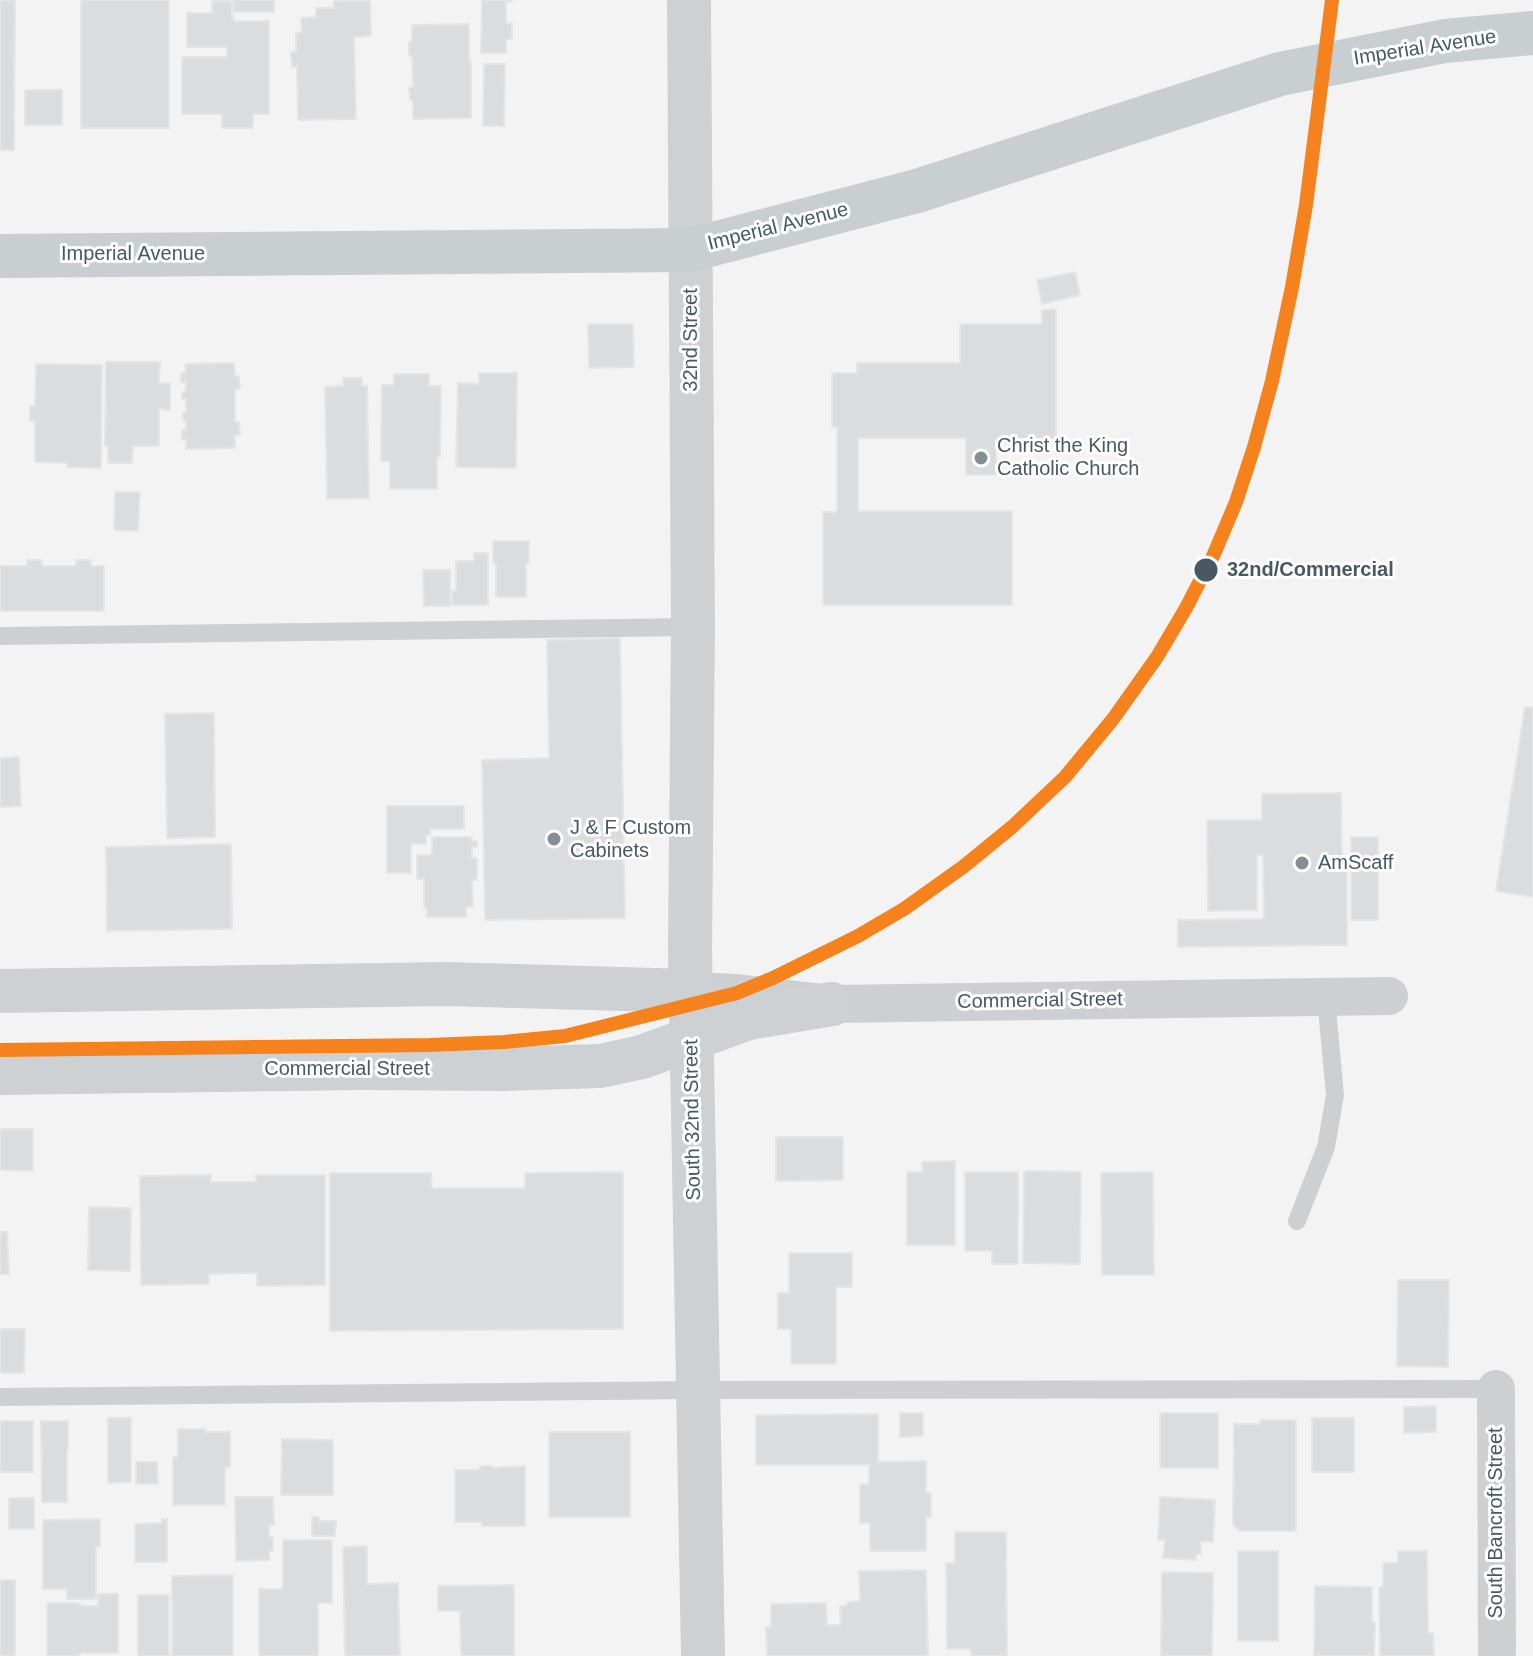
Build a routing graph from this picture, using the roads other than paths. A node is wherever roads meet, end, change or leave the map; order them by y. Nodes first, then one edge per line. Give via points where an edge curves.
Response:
1 (689, 0) edge
2 (1533, 33) edge
3 (690, 250) junction
4 (0, 256) edge
5 (693, 536) joint
6 (693, 627) junction
7 (0, 636) edge
8 (0, 991) edge
9 (690, 991) junction
10 (1389, 996) dead end
11 (1326, 998) junction
12 (832, 1004) junction
13 (691, 1039) junction
14 (0, 1073) edge
15 (1297, 1221) dead end
16 (1496, 1389) joint
17 (700, 1390) junction
18 (0, 1397) edge
19 (703, 1656) edge
20 (1497, 1656) edge

1 - 3 main road, 32nd Street
2 - 3 main road, Imperial Avenue via 1445,41 1280,74 917,191
3 - 4 main road, Imperial Avenue
3 - 5 main road, 32nd Street
5 - 6 main road, South 32nd Street
6 - 7 lane
6 - 9 main road, South 32nd Street
8 - 9 main road via 446,984
9 - 12 street, Commercial Street
9 - 13 main road, South 32nd Street
10 - 11 street, Commercial Street
11 - 12 street, Commercial Street
11 - 15 lane via 1335,1095 1326,1147
12 - 13 main road, Commercial Street via 748,1018
13 - 14 main road, Commercial Street via 600,1066
13 - 17 main road, South 32nd Street
16 - 17 lane
16 - 20 street, South Bancroft Street
17 - 18 lane
17 - 19 main road, South 32nd Street

